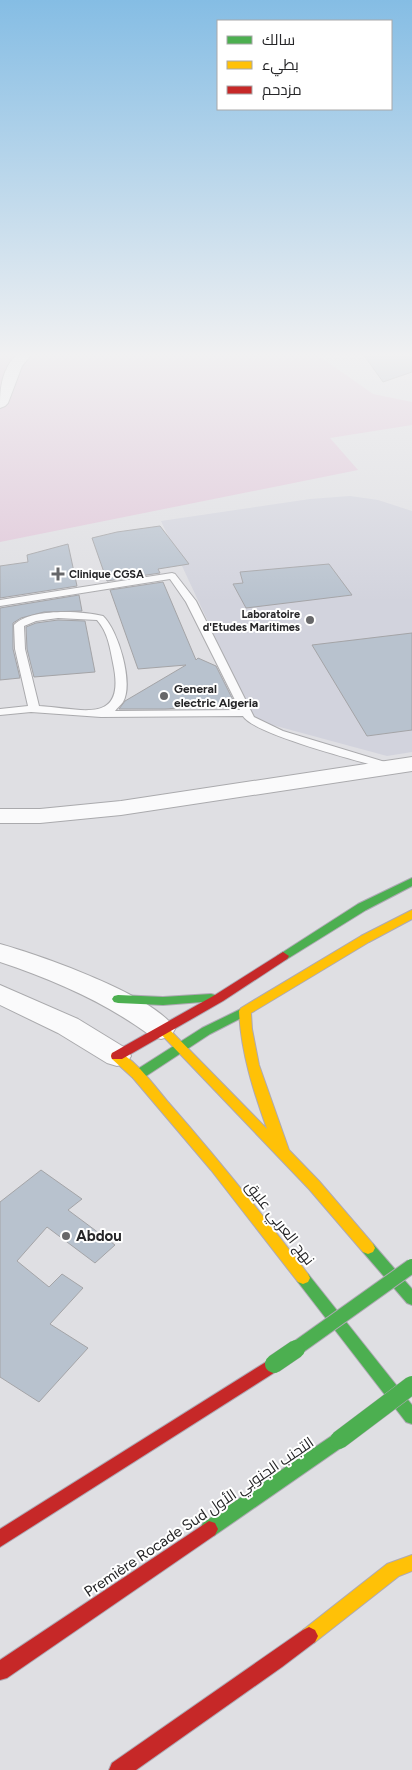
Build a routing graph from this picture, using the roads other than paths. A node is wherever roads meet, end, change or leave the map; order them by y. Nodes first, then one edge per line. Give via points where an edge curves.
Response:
1 (0, 603) edge
2 (34, 708) junction
3 (0, 712) edge
4 (246, 713) junction
5 (92, 714) junction
6 (401, 766) edge
7 (0, 816) edge
8 (412, 881) edge
9 (412, 914) edge
10 (0, 953) edge
11 (0, 994) edge
12 (220, 997) junction
13 (118, 999) junction
14 (245, 1011) junction
15 (162, 1029) junction
16 (181, 1047) junction
17 (117, 1056) junction
18 (138, 1075) junction
19 (282, 1151) junction
20 (412, 1266) edge
21 (412, 1299) edge
22 (412, 1385) edge
23 (412, 1417) edge
24 (0, 1539) edge
25 (412, 1556) edge
26 (412, 1563) edge
27 (394, 1570) junction
28 (0, 1671) edge
29 (119, 1770) edge

1 - 4 lane via 172,576 191,601
2 - 3 lane
2 - 5 lane
2 - 5 lane via 20,649 19,624 30,619 92,616 100,618 109,629 123,683 122,698 118,704
4 - 5 lane
4 - 6 lane via 257,724 279,733
6 - 7 street via 76,813
8 - 12 main road via 376,898
9 - 14 main road
10 - 13 street via 77,979
11 - 17 street via 68,1026
12 - 13 main road via 177,1001
12 - 15 main road
13 - 15 street
14 - 16 main road via 206,1030
14 - 19 main road via 244,1027 251,1064
15 - 16 main road
15 - 17 main road
16 - 18 main road
16 - 19 main road
17 - 18 main road, نهج العربي عليق
18 - 23 main road, نهج العربي عليق via 216,1166
19 - 21 main road
20 - 24 main road, bridge via 274,1364
22 - 28 main road, Première Rocade Sud التجنب الجنوبي الأول, bridge via 339,1440
25 - 27 main road
26 - 27 main road
27 - 29 main road via 276,1661

